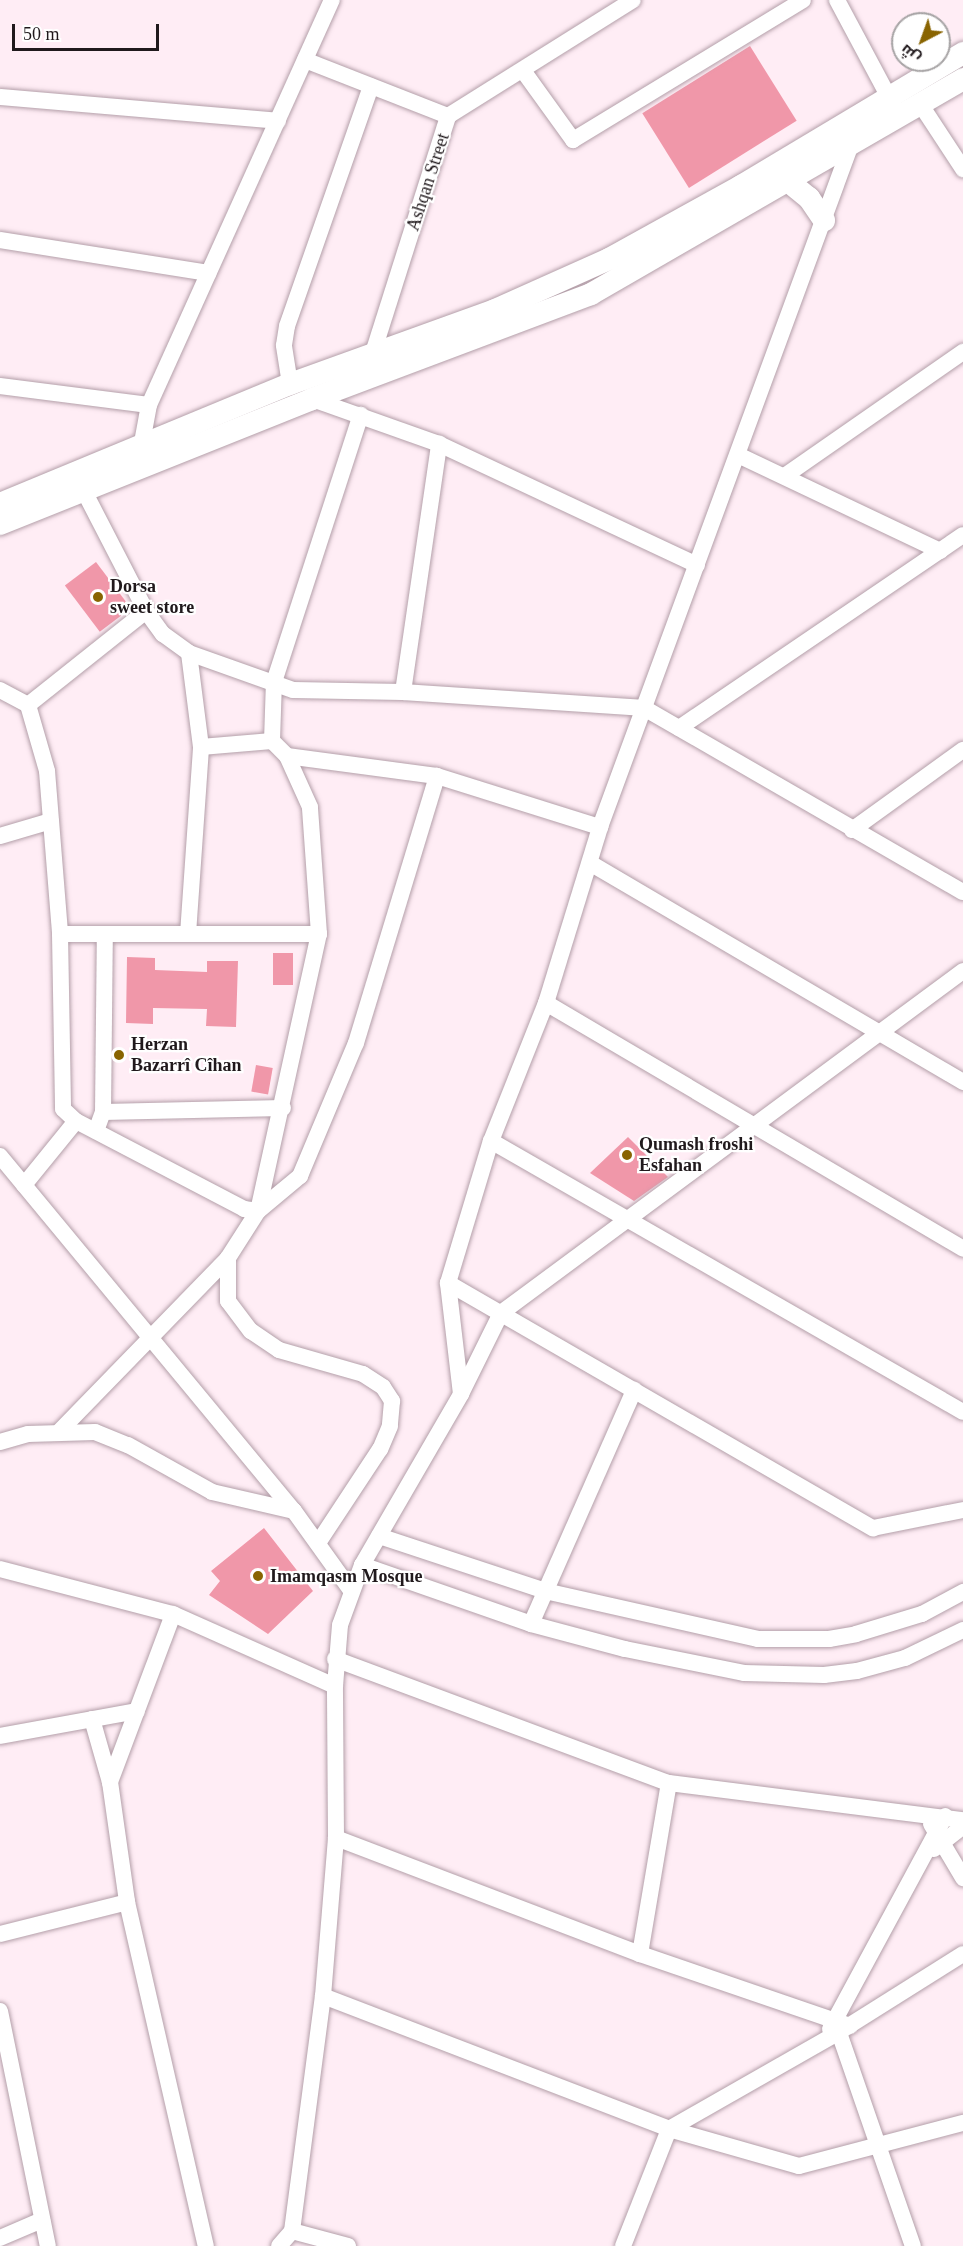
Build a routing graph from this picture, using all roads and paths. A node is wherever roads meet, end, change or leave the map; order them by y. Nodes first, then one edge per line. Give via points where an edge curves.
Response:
1 (332, 0) edge
2 (633, 0) edge
3 (803, 0) edge
4 (837, 0) edge
5 (963, 53) edge
6 (305, 60) junction
7 (524, 72) junction
8 (963, 79) edge
9 (370, 86) junction
10 (889, 97) junction
11 (0, 98) edge
12 (921, 105) junction
13 (862, 115) junction
14 (448, 116) junction
15 (899, 118) junction
16 (278, 121) junction
17 (851, 146) junction
18 (963, 169) edge
19 (789, 182) junction
20 (824, 220) junction
21 (0, 240) edge
22 (208, 273) junction
23 (963, 352) edge
24 (373, 353) junction
25 (290, 384) junction
26 (0, 386) edge
27 (312, 399) junction
28 (149, 405) junction
29 (361, 415) junction
30 (439, 444) junction
31 (738, 455) junction
32 (145, 456) junction
33 (786, 475) junction
34 (84, 491) junction
35 (0, 504) edge
36 (0, 524) edge
37 (963, 535) edge
38 (940, 552) junction
39 (697, 565) junction
40 (146, 611) junction
41 (189, 653) junction
42 (274, 682) junction
43 (0, 690) edge
44 (403, 692) junction
45 (28, 705) junction
46 (644, 708) junction
47 (679, 728) junction
48 (272, 741) junction
49 (201, 747) junction
50 (963, 750) edge
51 (286, 756) junction
52 (437, 776) junction
53 (51, 821) junction
54 (600, 827) junction
55 (852, 830) junction
56 (0, 836) edge
57 (590, 863) junction
58 (963, 892) edge
59 (60, 934) junction
60 (105, 934) junction
61 (188, 934) junction
62 (319, 934) junction
63 (963, 971) edge
64 (546, 1003) junction
65 (879, 1036) junction
66 (963, 1082) edge
67 (283, 1108) junction
68 (103, 1112) junction
69 (76, 1121) junction
70 (753, 1128) junction
71 (96, 1131) junction
72 (491, 1141) junction
73 (0, 1155) edge
74 (24, 1185) junction
75 (258, 1211) junction
76 (629, 1219) junction
77 (963, 1249) edge
78 (228, 1258) junction
79 (448, 1283) junction
80 (501, 1313) junction
81 (151, 1340) junction
82 (634, 1390) junction
83 (461, 1394) junction
84 (963, 1412) edge
85 (60, 1431) junction
86 (0, 1442) edge
87 (963, 1510) edge
88 (294, 1511) junction
89 (379, 1536) junction
90 (318, 1543) junction
91 (362, 1565) junction
92 (0, 1569) edge
93 (350, 1589) junction
94 (545, 1591) junction
95 (963, 1592) edge
96 (173, 1614) junction
97 (531, 1624) junction
98 (963, 1630) edge
99 (335, 1659) junction
100 (334, 1686) junction
101 (137, 1711) junction
102 (92, 1719) junction
103 (0, 1736) edge
104 (110, 1782) junction
105 (669, 1783) junction
106 (925, 1813) junction
107 (945, 1816) junction
108 (963, 1820) edge
109 (963, 1826) edge
110 (939, 1837) junction
111 (336, 1838) junction
112 (963, 1878) edge
113 (127, 1902) junction
114 (0, 1934) edge
115 (640, 1954) junction
116 (963, 1954) edge
117 (323, 1996) junction
118 (0, 2010) edge
119 (841, 2026) junction
120 (5, 2076) edge
121 (963, 2123) edge
122 (669, 2129) junction
123 (879, 2146) junction
124 (42, 2220) junction
125 (292, 2231) junction
126 (0, 2238) edge
127 (48, 2246) edge
128 (207, 2246) edge
129 (279, 2246) edge
130 (348, 2246) edge
131 (623, 2246) edge
132 (913, 2246) edge

1 - 6 street
2 - 7 street, Ashqan Street
3 - 7 street via 573,140
4 - 10 street
5 - 10 street
6 - 9 street
6 - 16 street
7 - 14 street, Ashqan Street
8 - 12 street
9 - 14 street
9 - 25 street via 287,326 284,345
10 - 13 street
10 - 15 street
11 - 16 street
12 - 15 street
12 - 18 street
13 - 17 street
13 - 24 street via 609,259 495,309
14 - 24 street, Ashqan Street
15 - 17 street
16 - 22 street
17 - 19 street
17 - 20 street
19 - 20 street via 809,198
19 - 27 street via 591,294
20 - 31 street
21 - 22 street
22 - 28 street
23 - 33 street
24 - 25 street
25 - 32 street
26 - 28 street
27 - 29 street
27 - 32 street
28 - 32 street
29 - 30 street
29 - 42 street
30 - 39 street
30 - 44 street
31 - 33 street
31 - 39 street
32 - 34 street
32 - 35 street
33 - 38 street
34 - 36 street
34 - 40 street
37 - 38 street
38 - 47 street
39 - 46 street
40 - 41 street via 163,634
40 - 45 street
41 - 42 street
41 - 49 street
42 - 44 street via 293,690
42 - 48 street
43 - 45 street
44 - 46 street
45 - 53 street via 47,771
46 - 47 street
46 - 54 street
47 - 55 street
48 - 49 street
48 - 51 street
49 - 61 street
50 - 55 street
51 - 52 street
51 - 62 street via 310,807
52 - 54 street
52 - 75 street via 356,1043 300,1176
53 - 56 street
53 - 59 street
54 - 57 street
55 - 58 street
57 - 64 street
57 - 65 street
59 - 60 street
59 - 69 street via 63,1109
60 - 61 street
60 - 68 street
61 - 62 street
62 - 67 street
63 - 65 street
64 - 70 street
64 - 72 street
65 - 66 street
65 - 70 street
67 - 68 street
67 - 75 street
68 - 71 street
69 - 71 street
69 - 74 street
70 - 76 street
70 - 77 street
71 - 75 street via 244,1209
72 - 76 street
72 - 79 street
73 - 74 street
74 - 81 street
75 - 78 street
76 - 80 street
76 - 84 street
78 - 81 street
78 - 90 street via 228,1301 251,1331 279,1350 363,1374 383,1386 392,1401 390,1426 380,1449
79 - 80 street
79 - 83 street
80 - 82 street
80 - 83 street
81 - 85 street
81 - 88 street
82 - 87 street via 873,1528
82 - 94 street
83 - 89 street
85 - 86 street
85 - 88 street via 80,1430 110,1437 212,1492
88 - 90 street
89 - 91 street
89 - 94 street
90 - 93 street
91 - 93 street
91 - 97 street
92 - 96 street
93 - 99 street
94 - 95 street via 716,1632 791,1640 830,1639 890,1626
94 - 97 street
96 - 100 street
96 - 101 street
97 - 98 street via 699,1666 783,1676 857,1671 905,1658
99 - 100 street
99 - 105 street
100 - 111 street
101 - 102 street
101 - 104 street
102 - 103 street
102 - 104 street
104 - 113 street
105 - 106 street
105 - 115 street
106 - 107 street
106 - 110 street
107 - 108 street
107 - 110 street
109 - 110 street
110 - 112 street
110 - 119 street via 922,1860
111 - 115 street
111 - 117 street
113 - 114 street
113 - 128 street
115 - 119 street
116 - 119 street
117 - 122 street
117 - 125 street
118 - 120 street
119 - 122 street via 823,2042
119 - 123 street
120 - 124 street
121 - 123 street
122 - 123 street via 799,2166
122 - 131 street
123 - 132 street
124 - 126 street
124 - 127 street
125 - 129 street
125 - 130 street

